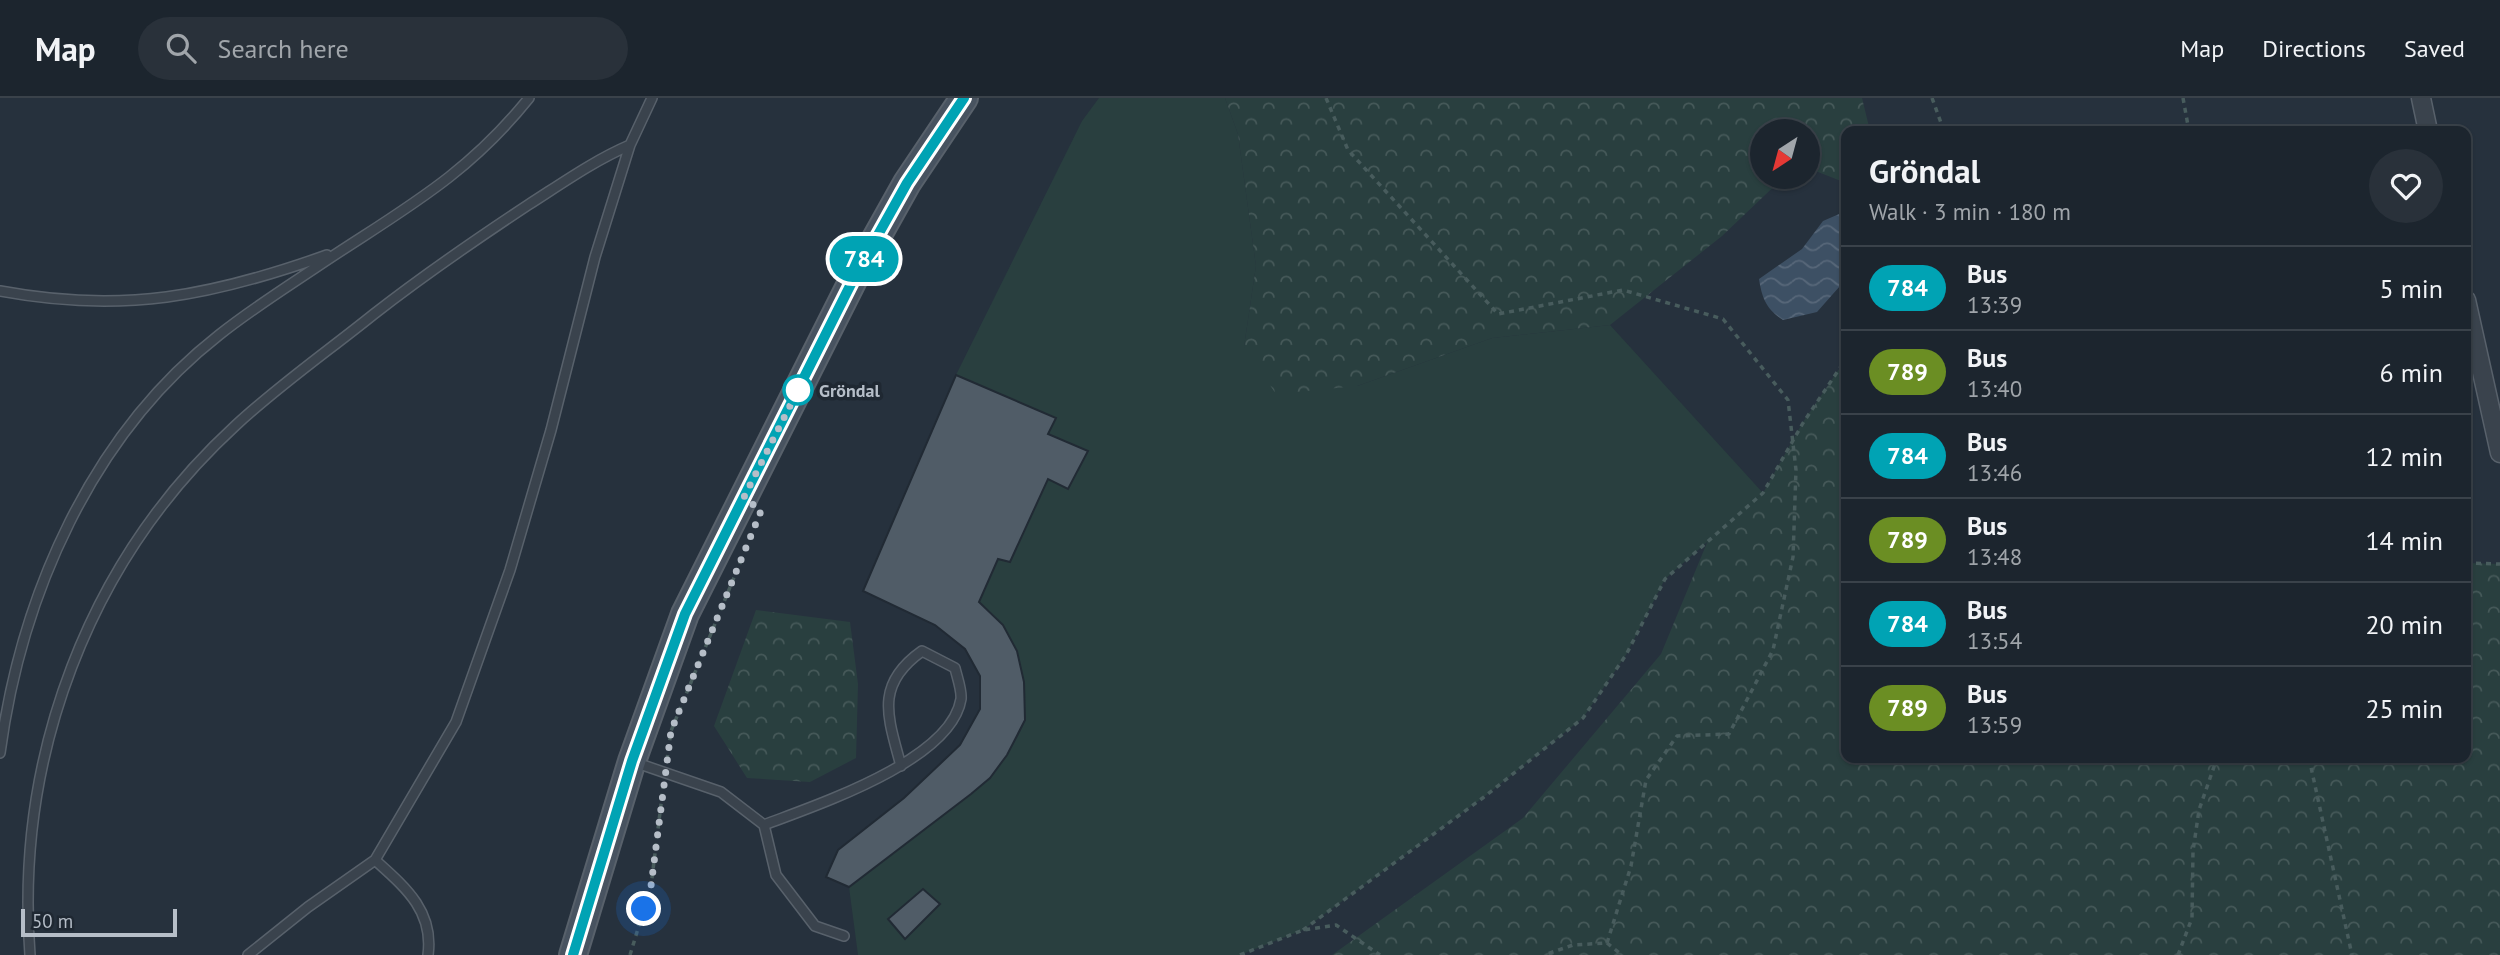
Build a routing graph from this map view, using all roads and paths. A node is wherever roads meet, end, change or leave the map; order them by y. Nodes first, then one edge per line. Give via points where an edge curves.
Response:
1 (529, 98) edge
2 (652, 98) edge
3 (964, 98) edge
4 (1326, 98) edge
5 (1932, 98) edge
6 (2183, 98) edge
7 (2421, 98) edge
8 (1942, 126) edge
9 (2188, 126) edge
10 (2427, 126) edge
11 (630, 145) junction
12 (341, 251) junction
13 (0, 291) edge
14 (2471, 322) edge
15 (1841, 367) edge
16 (1792, 441) junction
17 (2500, 453) edge
18 (746, 547) dead end
19 (2471, 563) edge
20 (2500, 564) edge
21 (0, 753) edge
22 (632, 761) junction
23 (2215, 763) edge
24 (2310, 763) edge
25 (901, 766) junction
26 (666, 773) junction
27 (764, 825) junction
28 (375, 860) junction
29 (1303, 930) junction
30 (844, 936) dead end
31 (1607, 943) junction
32 (30, 955) edge
33 (248, 955) edge
34 (428, 955) edge
35 (573, 955) edge
36 (630, 955) edge
37 (1240, 955) edge
38 (1380, 955) edge
39 (1544, 955) edge
40 (1622, 955) edge
41 (2178, 955) edge
42 (2352, 955) edge

1 - 12 lane via 466,167
2 - 11 lane
3 - 22 main road via 907,183 855,276 685,614
4 - 16 path via 1348,150 1498,314 1623,290 1723,319 1788,400
5 - 8 path
6 - 9 path
7 - 10 street
11 - 28 lane via 510,570 460,709
11 - 32 lane via 599,159 488,232 363,323 236,424 174,489 144,529 92,616 43,755 29,884
12 - 13 lane via 261,279 170,298 74,301
12 - 21 lane via 218,336 182,369 116,445 79,503 42,585 21,643
14 - 17 street
15 - 16 path
16 - 29 path via 1763,493 1665,579 1626,655 1583,718
16 - 31 path via 1794,557 1773,650 1729,734 1677,736 1646,779 1630,866
18 - 26 path via 671,731
19 - 20 path
22 - 26 lane
22 - 35 main road
23 - 41 path via 2199,810 2192,918
24 - 42 path
25 - 25 lane via 947,732 961,698 955,668 922,651 902,665 886,710
25 - 27 lane
26 - 27 lane via 721,792
26 - 36 path via 651,886
27 - 30 lane via 776,876 815,926
28 - 33 lane
28 - 34 lane via 409,890 423,912 429,926
29 - 37 path
29 - 38 path via 1336,925
31 - 39 path via 1573,945
31 - 40 path

